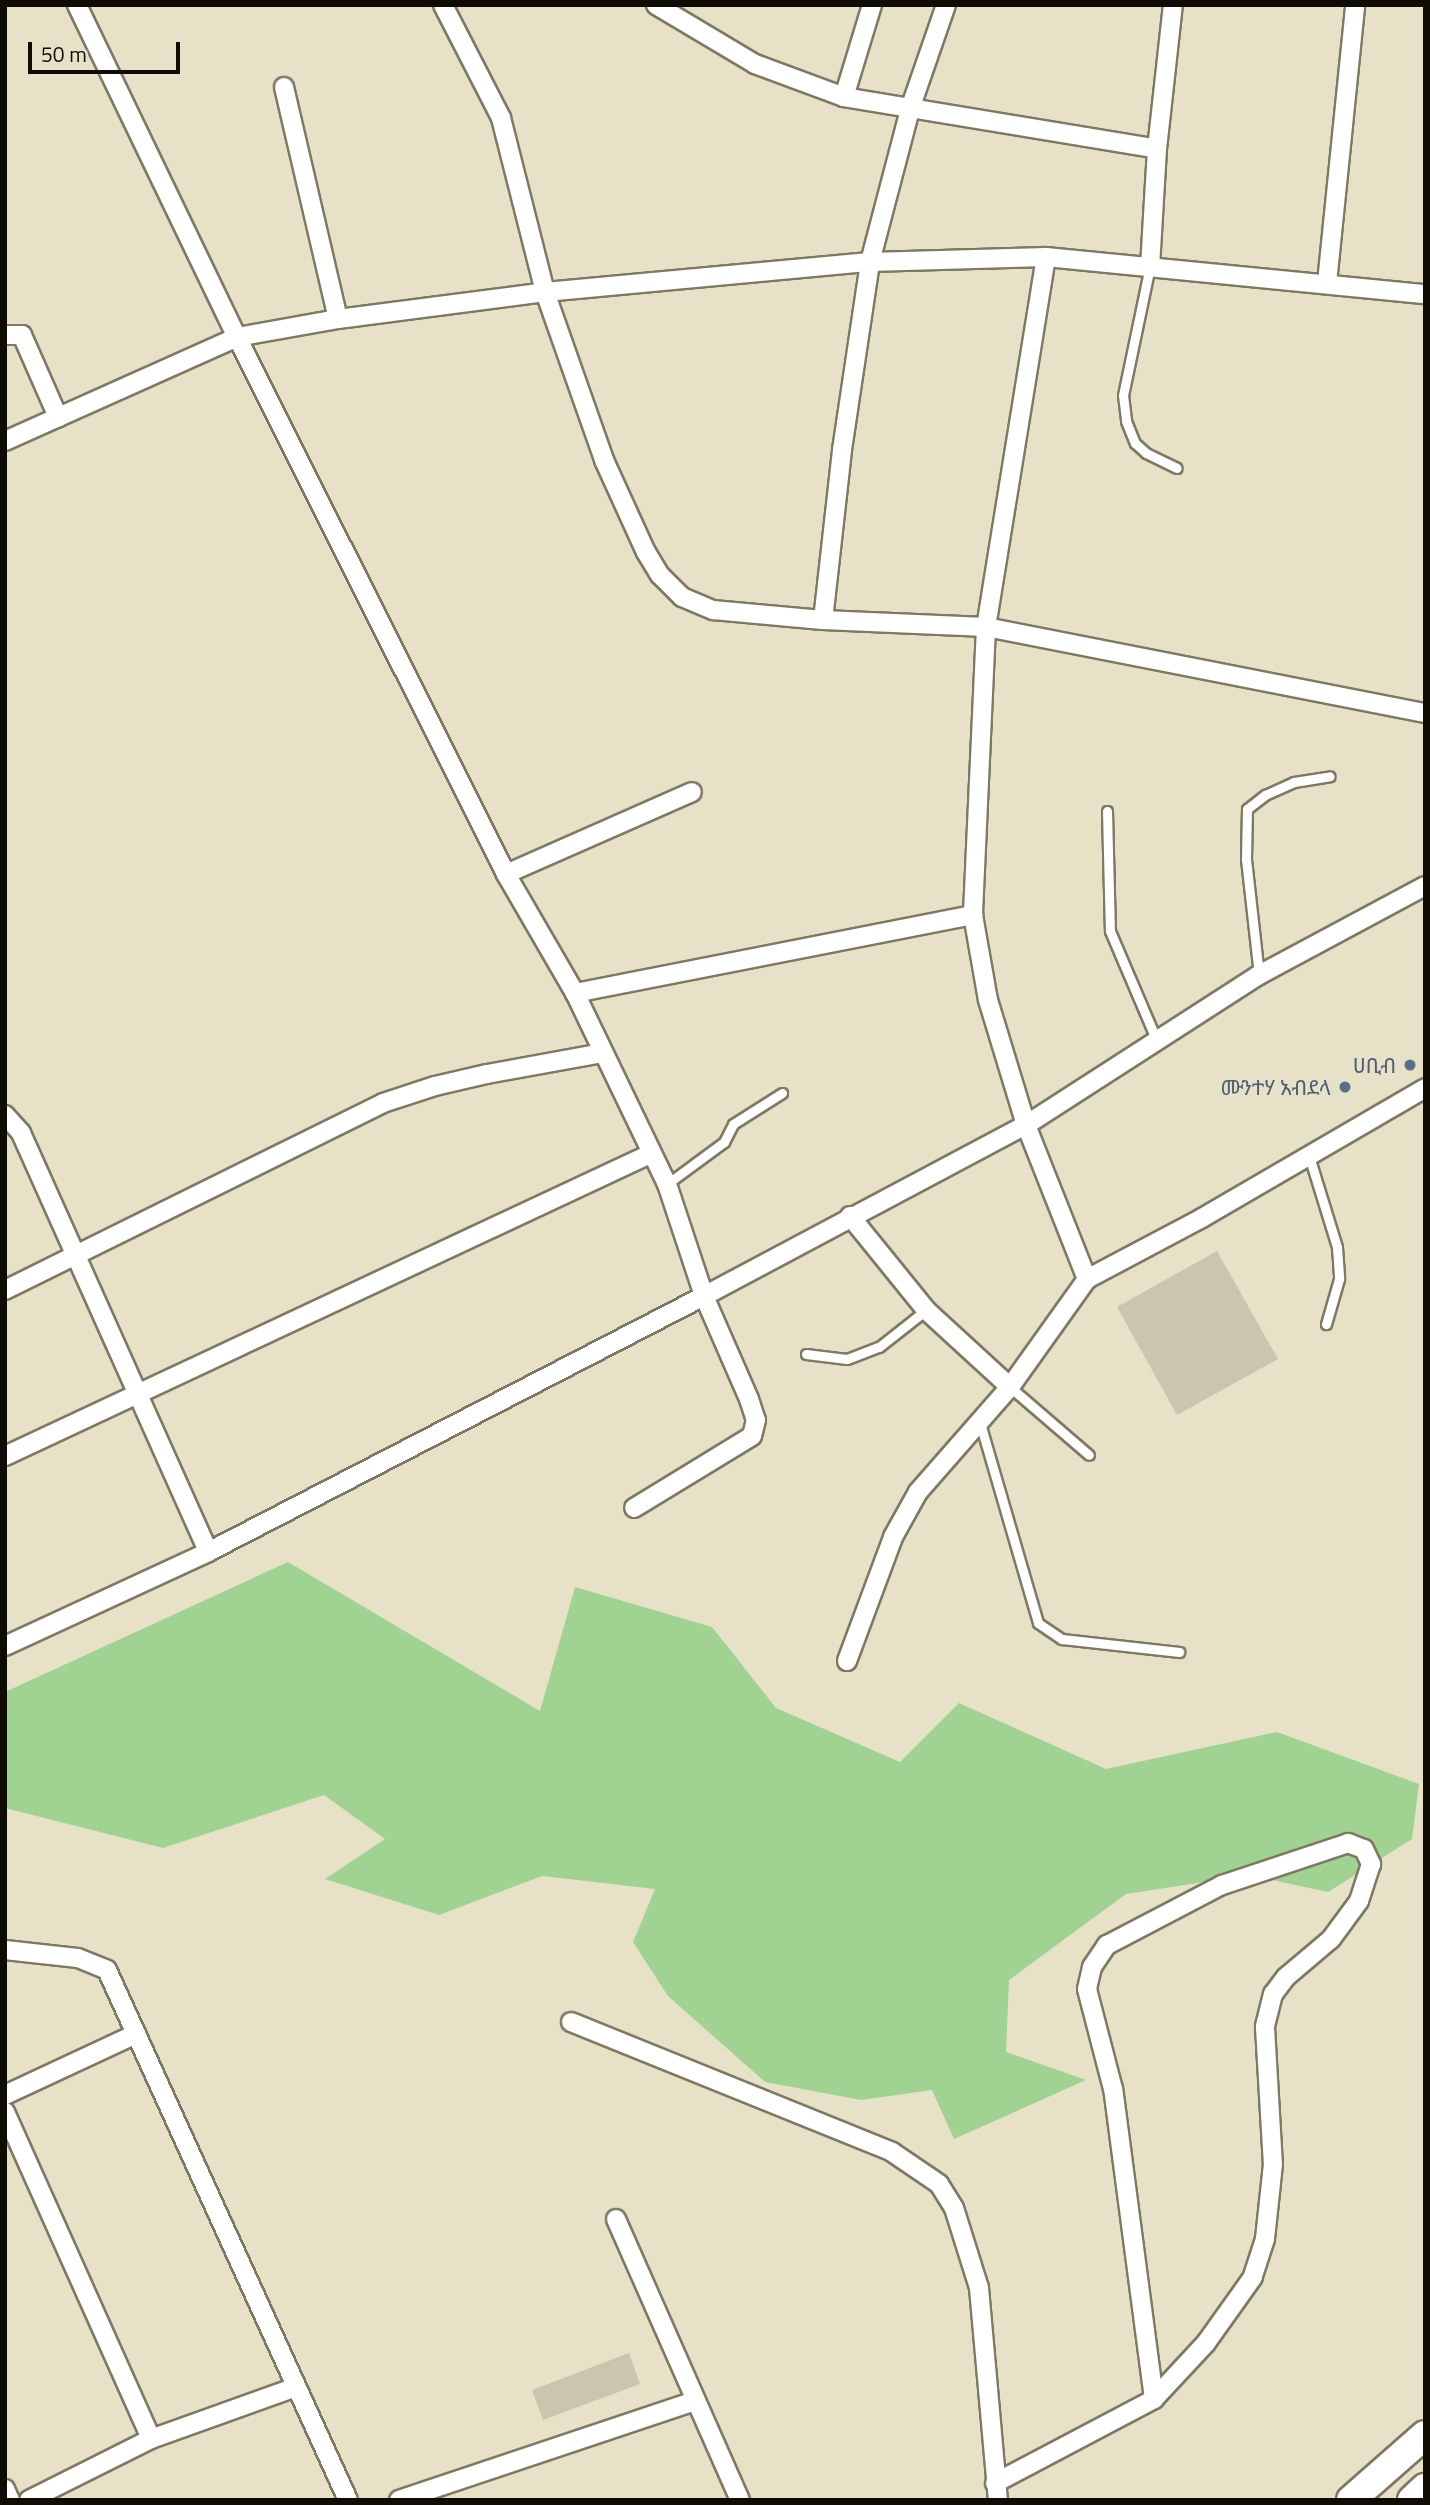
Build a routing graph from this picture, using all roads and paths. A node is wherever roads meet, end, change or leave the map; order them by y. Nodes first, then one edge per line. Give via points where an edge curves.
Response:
1 (77, 5) edge
2 (443, 5) edge
3 (656, 5) edge
4 (872, 5) edge
5 (946, 5) edge
6 (1173, 5) edge
7 (1355, 5) edge
8 (284, 87) dead end
9 (844, 97) junction
10 (911, 106) junction
11 (1157, 149) junction
12 (1046, 257) junction
13 (870, 262) junction
14 (1150, 266) junction
15 (1327, 283) junction
16 (545, 292) junction
17 (1425, 294) edge
18 (338, 319) junction
19 (5, 335) edge
20 (237, 337) junction
21 (58, 417) junction
22 (5, 441) edge
23 (1177, 468) dead end
24 (824, 620) junction
25 (986, 627) junction
26 (1425, 713) edge
27 (1329, 776) dead end
28 (692, 792) dead end
29 (1107, 811) dead end
30 (506, 874) junction
31 (1425, 886) edge
32 (973, 915) junction
33 (1259, 975) junction
34 (575, 993) junction
35 (1156, 1039) junction
36 (603, 1052) junction
37 (1425, 1088) edge
38 (782, 1093) dead end
39 (5, 1115) edge
40 (1026, 1125) junction
41 (650, 1154) junction
42 (1309, 1156) junction
43 (667, 1184) junction
44 (850, 1216) junction
45 (77, 1255) junction
46 (1087, 1279) junction
47 (5, 1290) edge
48 (704, 1296) junction
49 (926, 1310) junction
50 (1326, 1324) dead end
51 (806, 1354) dead end
52 (1010, 1387) junction
53 (139, 1392) junction
54 (979, 1422) junction
55 (1089, 1455) dead end
56 (5, 1456) edge
57 (634, 1508) dead end
58 (208, 1552) junction
59 (5, 1646) edge
60 (1179, 1652) dead end
61 (847, 1661) dead end
62 (5, 1950) edge
63 (571, 2022) dead end
64 (136, 2034) junction
65 (5, 2095) edge
66 (5, 2112) edge
67 (616, 2219) dead end
68 (296, 2387) junction
69 (1154, 2399) junction
70 (695, 2401) junction
71 (1425, 2435) edge
72 (151, 2439) junction
73 (1425, 2488) edge
74 (5, 2489) edge
75 (997, 2491) edge
76 (10, 2500) edge
77 (29, 2500) edge
78 (348, 2500) edge
79 (399, 2500) edge
80 (740, 2500) edge
81 (1351, 2500) edge
82 (1412, 2500) edge

1 - 20 street
2 - 16 street via 502,118
3 - 9 street via 755,64
4 - 9 street
5 - 10 street
6 - 11 street
7 - 15 street
8 - 18 street
9 - 10 street
10 - 11 street
10 - 13 street
11 - 14 street
12 - 13 street
12 - 14 street
12 - 25 street
13 - 16 street
13 - 24 street via 842,450
14 - 15 street
14 - 23 lane via 1123,395 1126,421 1135,443
15 - 17 street
16 - 18 street
16 - 24 street via 604,460 660,575 682,597 713,610
18 - 20 street
19 - 21 street via 22,335
20 - 21 street
20 - 30 street
21 - 22 street
24 - 25 street
25 - 26 street
25 - 32 street
27 - 33 lane via 1294,782 1247,809 1246,860
28 - 30 street
29 - 35 lane via 1110,932
30 - 34 street
31 - 33 street
32 - 34 street
32 - 40 street via 988,1000
33 - 35 street
34 - 36 street
35 - 40 street
36 - 41 street
36 - 45 street via 487,1073 383,1103
37 - 42 street
38 - 43 lane via 733,1124 724,1142
39 - 45 street via 21,1133
40 - 44 street
40 - 46 street
41 - 43 street
41 - 53 street
42 - 46 street
42 - 50 lane via 1337,1247 1339,1279
43 - 48 street
44 - 48 street
44 - 49 street
45 - 47 street
45 - 53 street
46 - 52 street
48 - 57 street via 757,1420 752,1436
48 - 58 street
49 - 51 lane via 879,1347 858,1355 847,1359
49 - 52 street
52 - 54 street
52 - 55 lane
53 - 56 street
53 - 58 street
54 - 60 lane via 1038,1623 1062,1639
54 - 61 street via 918,1492 893,1537
58 - 59 street
62 - 64 street via 78,1958 107,1970
63 - 75 street via 892,2152 939,2184 954,2208 979,2288
64 - 65 street
64 - 68 street
66 - 72 street
67 - 70 street
68 - 72 street
68 - 78 street
69 - 69 street via 1206,2343 1253,2277 1265,2239 1273,2164 1265,2026 1273,1994 1331,1939 1359,1901 1371,1864 1364,1849 1348,1843 1222,1885 1107,1945 1092,1967 1087,1989 1113,2089
69 - 75 street
70 - 79 street
70 - 80 street
71 - 81 main road
72 - 77 street
73 - 82 main road
74 - 76 street

